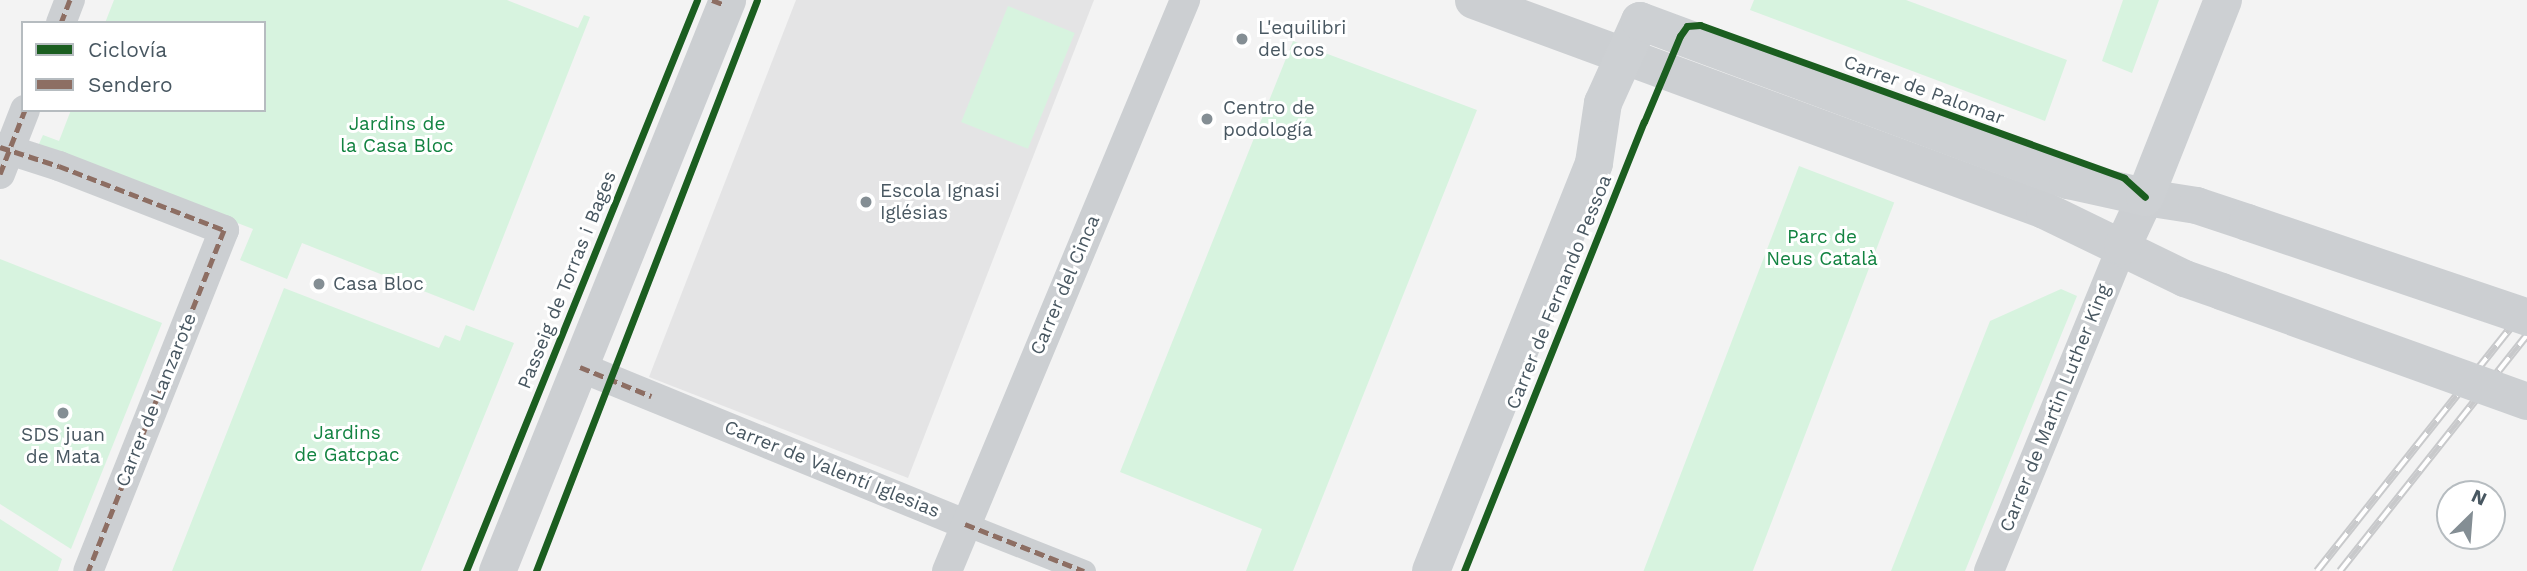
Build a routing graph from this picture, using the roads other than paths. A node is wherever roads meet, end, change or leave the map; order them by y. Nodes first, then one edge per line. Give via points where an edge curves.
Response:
1 (70, 0) edge
2 (1185, 0) edge
3 (1473, 0) edge
4 (2223, 0) edge
5 (721, 2) edge
6 (62, 21) edge
7 (1638, 25) edge
8 (24, 112) edge
9 (4, 157) edge
10 (2145, 197) junction
11 (2122, 246) junction
12 (2527, 317) edge
13 (580, 367) junction
14 (2527, 401) edge
15 (965, 524) junction
16 (88, 571) edge
17 (497, 571) edge
18 (947, 571) edge
19 (1084, 571) edge
20 (1430, 571) edge
21 (1989, 571) edge

1 - 6 street
2 - 15 street, Carrer del Cinca
3 - 7 street, Carrer de Palomar
4 - 10 main road
5 - 13 street
7 - 10 main road, Carrer de Palomar via 2068,180
7 - 11 street, Carrer de Palomar
7 - 20 main road, Carrer de Fernando Pessoa via 1603,103 1594,163
8 - 9 street
9 - 16 street, Carrer de Lanzarote via 224,230
10 - 11 street
10 - 12 street, Carrer de Palomar, bridge via 2196,205
11 - 14 street, Carrer de Palomar, bridge via 2184,278
11 - 21 street, Carrer de Martin Luther King
13 - 15 street, Carrer de Valentí Iglesias
13 - 17 street
15 - 18 street, Carrer del Cinca
15 - 19 street, Carrer de Valentí Iglesias

